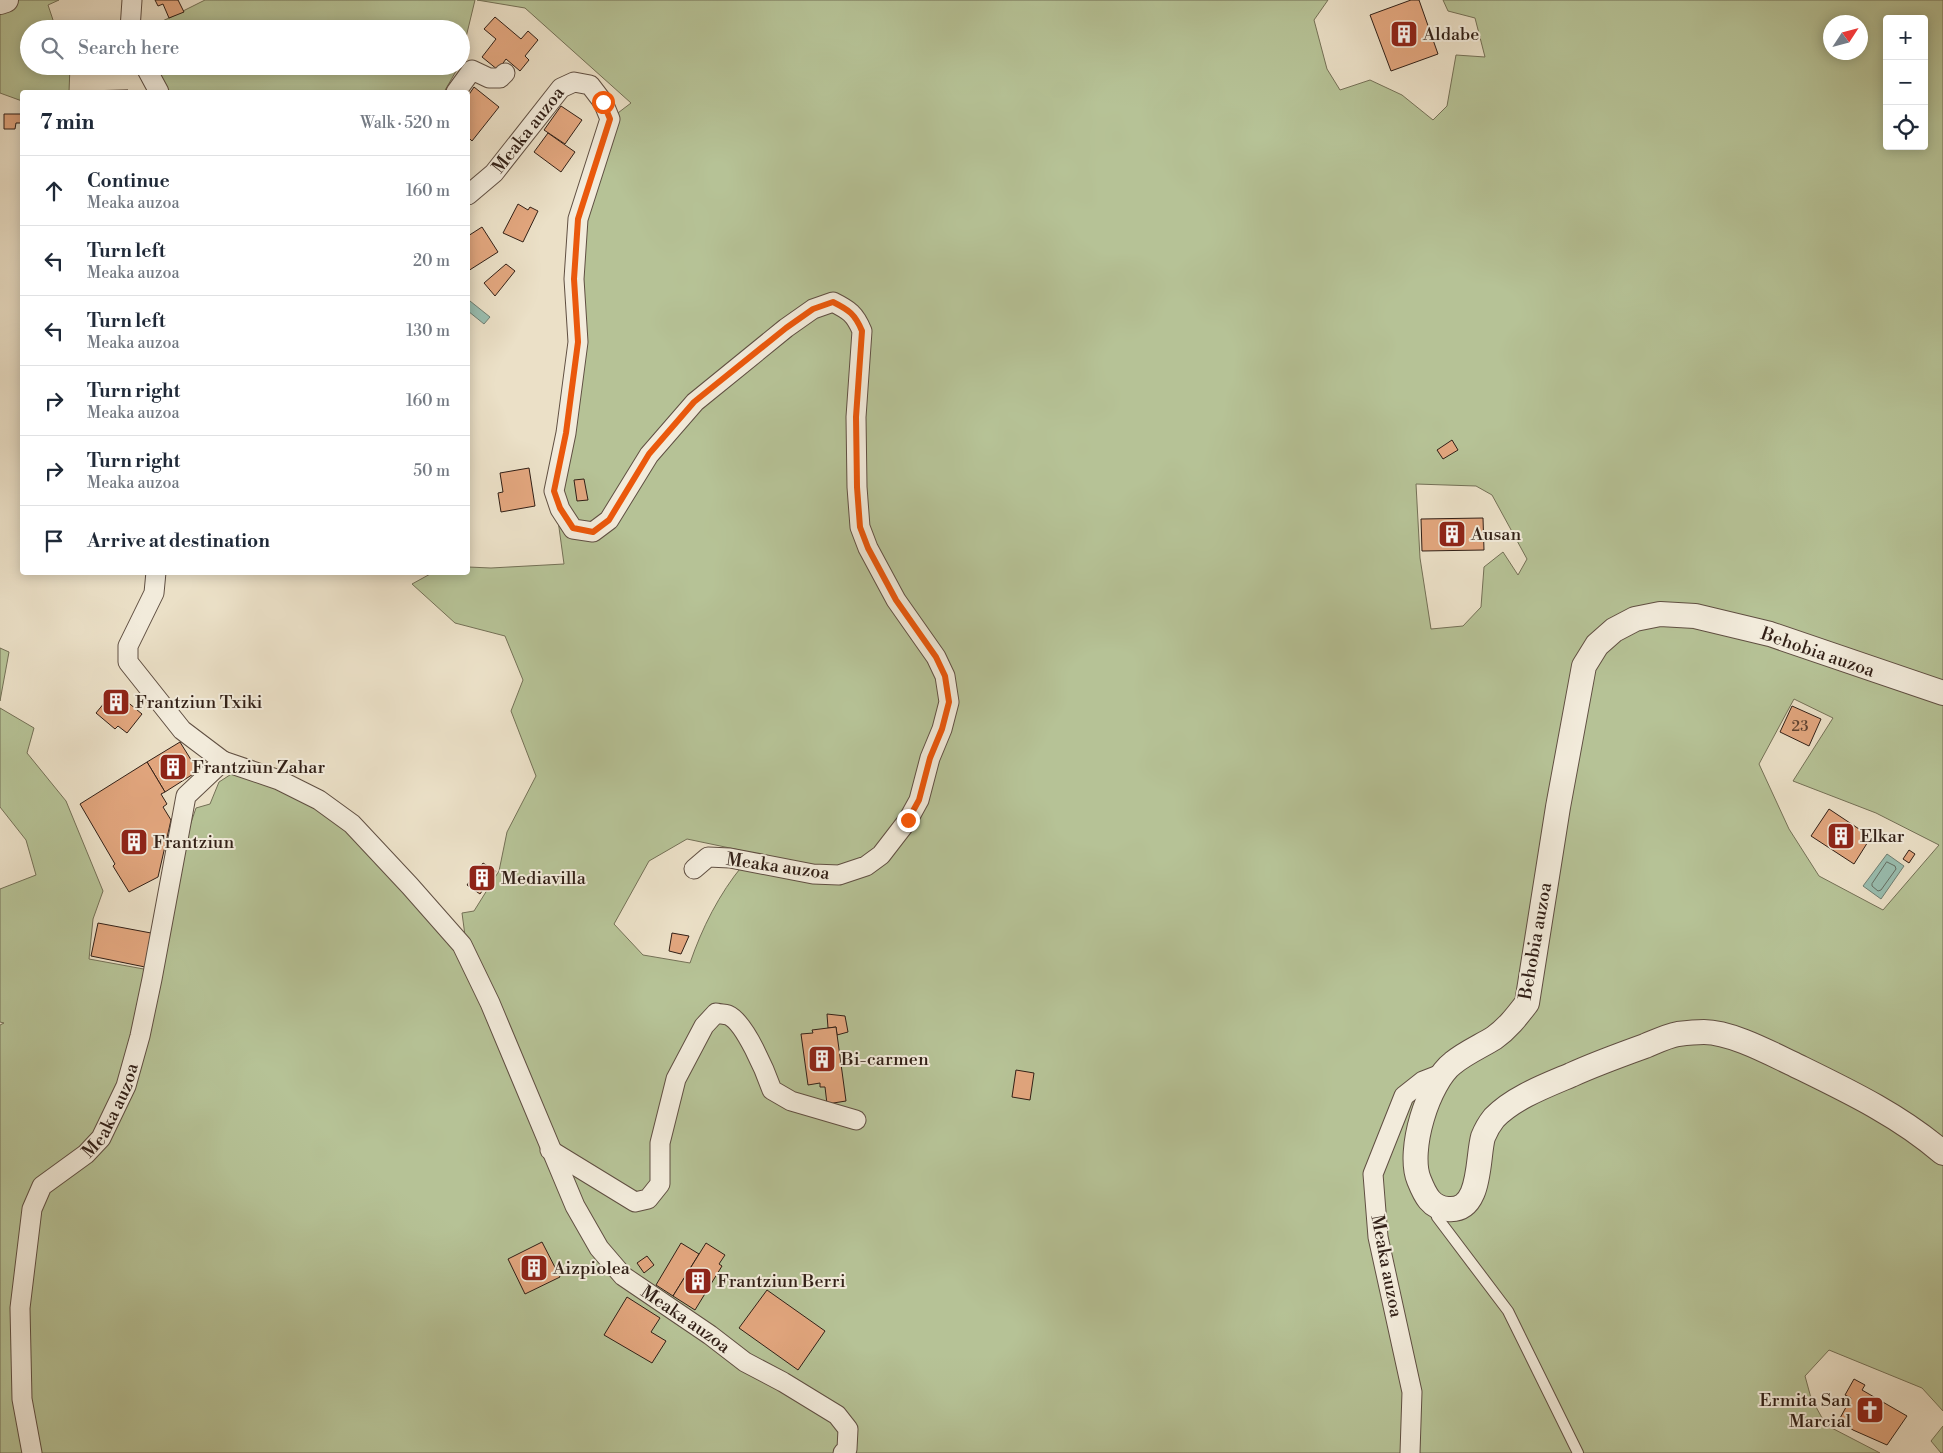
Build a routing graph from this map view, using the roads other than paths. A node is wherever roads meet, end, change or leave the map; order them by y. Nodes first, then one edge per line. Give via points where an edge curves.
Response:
1 (6, 0) edge
2 (132, 0) edge
3 (0, 2) edge
4 (131, 20) edge
5 (470, 73) edge
6 (505, 73) dead end
7 (147, 75) edge
8 (150, 75) edge
9 (468, 75) edge
10 (148, 90) edge
11 (158, 90) edge
12 (457, 90) edge
13 (470, 193) edge
14 (156, 575) edge
15 (1943, 693) edge
16 (223, 761) junction
17 (694, 869) dead end
18 (1441, 1074) junction
19 (856, 1120) dead end
20 (550, 1150) junction
21 (1943, 1153) edge
22 (1435, 1206) junction
23 (32, 1453) edge
24 (843, 1453) edge
25 (1410, 1453) edge
26 (1578, 1453) edge

1 - 3 street
2 - 4 street
5 - 6 street via 472,70 489,78 500,78
7 - 10 street
8 - 11 street
9 - 12 street
13 - 17 street, Meaka auzoa via 494,173 561,88 574,82 590,85 603,102 610,119 578,219 574,279 578,342 566,433 554,491 573,528 593,532 609,520 649,454 694,402 813,309 833,302 857,318 862,331 856,417 860,527 896,600 936,657 945,676 949,702 942,729 919,800 908,820 881,855 866,866 839,875 813,874 730,858 708,857
14 - 16 street, Meaka auzoa via 154,593 128,646 128,662 182,730
15 - 18 street, Behobia auzoa via 1770,634 1695,616 1660,614 1635,619 1614,630 1598,645 1584,666 1527,1003 1507,1028 1453,1062
16 - 20 street, Meaka auzoa via 279,780 318,800 352,824 462,945 490,1002
16 - 23 street, Meaka auzoa via 186,796 152,979 126,1086 101,1138 86,1154 42,1186 32,1210 20,1308 22,1399
18 - 22 street, Behobia auzoa via 1415,1144 1415,1170 1425,1195
18 - 25 street, Meaka auzoa via 1423,1081 1404,1096 1373,1174 1378,1237 1412,1392
19 - 20 street via 790,1101 772,1090 761,1060 740,1027 729,1015 716,1013 704,1026 676,1079 660,1143 660,1184 648,1199 635,1202
20 - 24 street, Meaka auzoa via 575,1206 599,1248 623,1276 745,1362 837,1415 848,1429
21 - 22 street via 1887,1112 1748,1042 1708,1032 1677,1034 1592,1066 1510,1104 1493,1119 1483,1137 1473,1194 1462,1206 1450,1210
22 - 26 lane via 1437,1217 1508,1311

